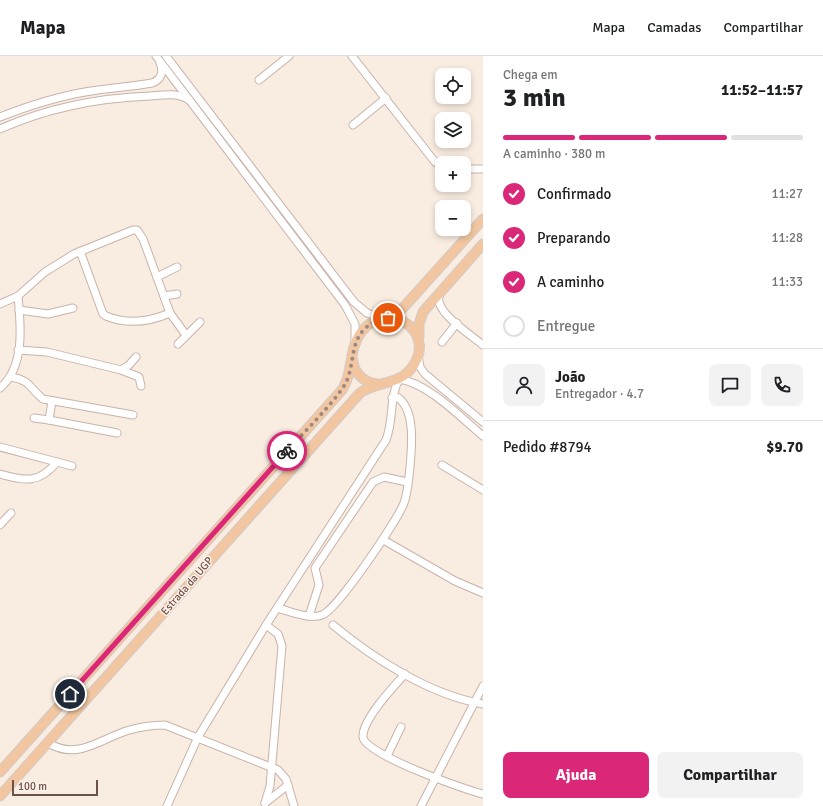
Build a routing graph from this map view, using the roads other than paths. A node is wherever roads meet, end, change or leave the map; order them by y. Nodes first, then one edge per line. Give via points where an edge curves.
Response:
1 (156, 56) edge
2 (166, 56) edge
3 (289, 56) edge
4 (352, 56) edge
5 (259, 80) dead end
6 (386, 98) junction
7 (39, 103) junction
8 (193, 104) junction
9 (19, 110) junction
10 (42, 114) junction
11 (0, 117) edge
12 (22, 120) junction
13 (353, 125) dead end
14 (0, 129) edge
15 (435, 162) edge
16 (471, 169) edge
17 (483, 169) edge
18 (483, 218) edge
19 (483, 244) edge
20 (80, 251) junction
21 (178, 267) dead end
22 (157, 277) junction
23 (440, 292) junction
24 (177, 294) dead end
25 (18, 296) junction
26 (164, 296) junction
27 (1, 302) edge
28 (73, 308) dead end
29 (19, 310) junction
30 (442, 311) junction
31 (423, 312) junction
32 (170, 313) junction
33 (382, 318) junction
34 (200, 322) dead end
35 (457, 323) junction
36 (186, 335) junction
37 (442, 342) dead end
38 (178, 344) dead end
39 (355, 344) junction
40 (483, 344) edge
41 (420, 345) junction
42 (18, 350) junction
43 (418, 356) junction
44 (136, 357) dead end
45 (352, 358) junction
46 (121, 370) junction
47 (11, 377) junction
48 (399, 379) junction
49 (380, 384) junction
50 (141, 386) dead end
51 (0, 388) edge
52 (392, 398) junction
53 (52, 401) junction
54 (133, 415) dead end
55 (34, 418) dead end
56 (49, 420) junction
57 (483, 422) edge
58 (117, 433) dead end
59 (483, 436) edge
60 (0, 447) edge
61 (57, 462) junction
62 (442, 465) dead end
63 (72, 466) dead end
64 (0, 474) edge
65 (408, 482) junction
66 (483, 490) edge
67 (11, 512) dead end
68 (0, 525) edge
69 (387, 542) dead end
70 (483, 593) edge
71 (277, 608) junction
72 (309, 616) junction
73 (266, 625) junction
74 (333, 625) dead end
75 (405, 674) junction
76 (483, 686) edge
77 (474, 703) junction
78 (483, 704) edge
79 (401, 727) dead end
80 (198, 737) junction
81 (48, 743) junction
82 (387, 756) junction
83 (272, 767) junction
84 (0, 772) edge
85 (435, 780) junction
86 (288, 785) junction
87 (483, 794) edge
88 (0, 796) edge
89 (263, 805) edge
90 (167, 806) edge
91 (294, 806) edge
92 (421, 806) edge

1 - 7 street via 162,72 157,81 85,92
1 - 8 street
2 - 33 street via 354,302 367,313
3 - 5 street
4 - 6 street
6 - 13 street
6 - 15 street
7 - 9 street
7 - 10 street via 35,110
8 - 10 street via 184,97 174,94 133,96 83,103
8 - 39 street via 345,304 355,324
9 - 11 street
9 - 12 street via 26,114
10 - 12 street
12 - 14 street
16 - 17 street
18 - 33 main road via 403,308
19 - 23 main road
20 - 22 street via 137,230
20 - 25 street via 45,272
20 - 32 street via 103,314 132,323 153,320
21 - 22 street
22 - 26 street
23 - 30 street via 438,302
23 - 31 main road
24 - 26 street
25 - 27 street
25 - 29 street
26 - 32 street
28 - 29 street via 48,314
29 - 42 street
30 - 31 street via 434,309
30 - 35 street
31 - 41 main road via 419,324
32 - 36 street
33 - 39 main road via 366,327
33 - 41 main road via 406,322 414,330
34 - 36 street
35 - 37 street
35 - 40 street
36 - 38 street
39 - 45 main road
41 - 43 main road
42 - 46 street via 47,352
42 - 47 street
43 - 48 main road via 410,370
43 - 57 street via 425,374
44 - 46 street
45 - 49 main road via 358,374 366,381
45 - 84 main road via 349,376 342,390
46 - 50 street via 139,377
47 - 51 street
47 - 53 street via 27,382 36,394
48 - 49 main road, Estrada da UGP
48 - 52 street
48 - 59 street via 412,381 424,388
49 - 52 street via 388,389
49 - 81 main road, Estrada da UGP via 367,388 356,398
52 - 65 street via 397,397 404,404 410,423
52 - 71 street via 391,423 386,440
53 - 54 street
53 - 56 street
55 - 56 street
56 - 58 street
60 - 61 street
61 - 63 street
61 - 64 street via 43,476 31,480 20,480
62 - 66 street
65 - 72 street via 404,504 375,552 330,611 319,616
65 - 72 street via 384,477 373,482 315,568 319,585
67 - 68 street
69 - 70 street via 455,581
71 - 72 street
71 - 73 street
73 - 80 street
73 - 83 street via 278,634 282,646
74 - 75 street via 372,656
75 - 77 street via 444,693
75 - 82 street via 380,701 363,737 365,742
76 - 77 street
77 - 78 street
77 - 85 street
79 - 82 street
80 - 81 street via 165,725 153,725 127,731 78,750 66,751
80 - 83 street
80 - 90 street
81 - 88 main road, Estrada da UGP
82 - 85 street
83 - 86 street via 282,774
83 - 89 street via 270,786
85 - 87 street
85 - 92 street
86 - 89 street
86 - 91 street

